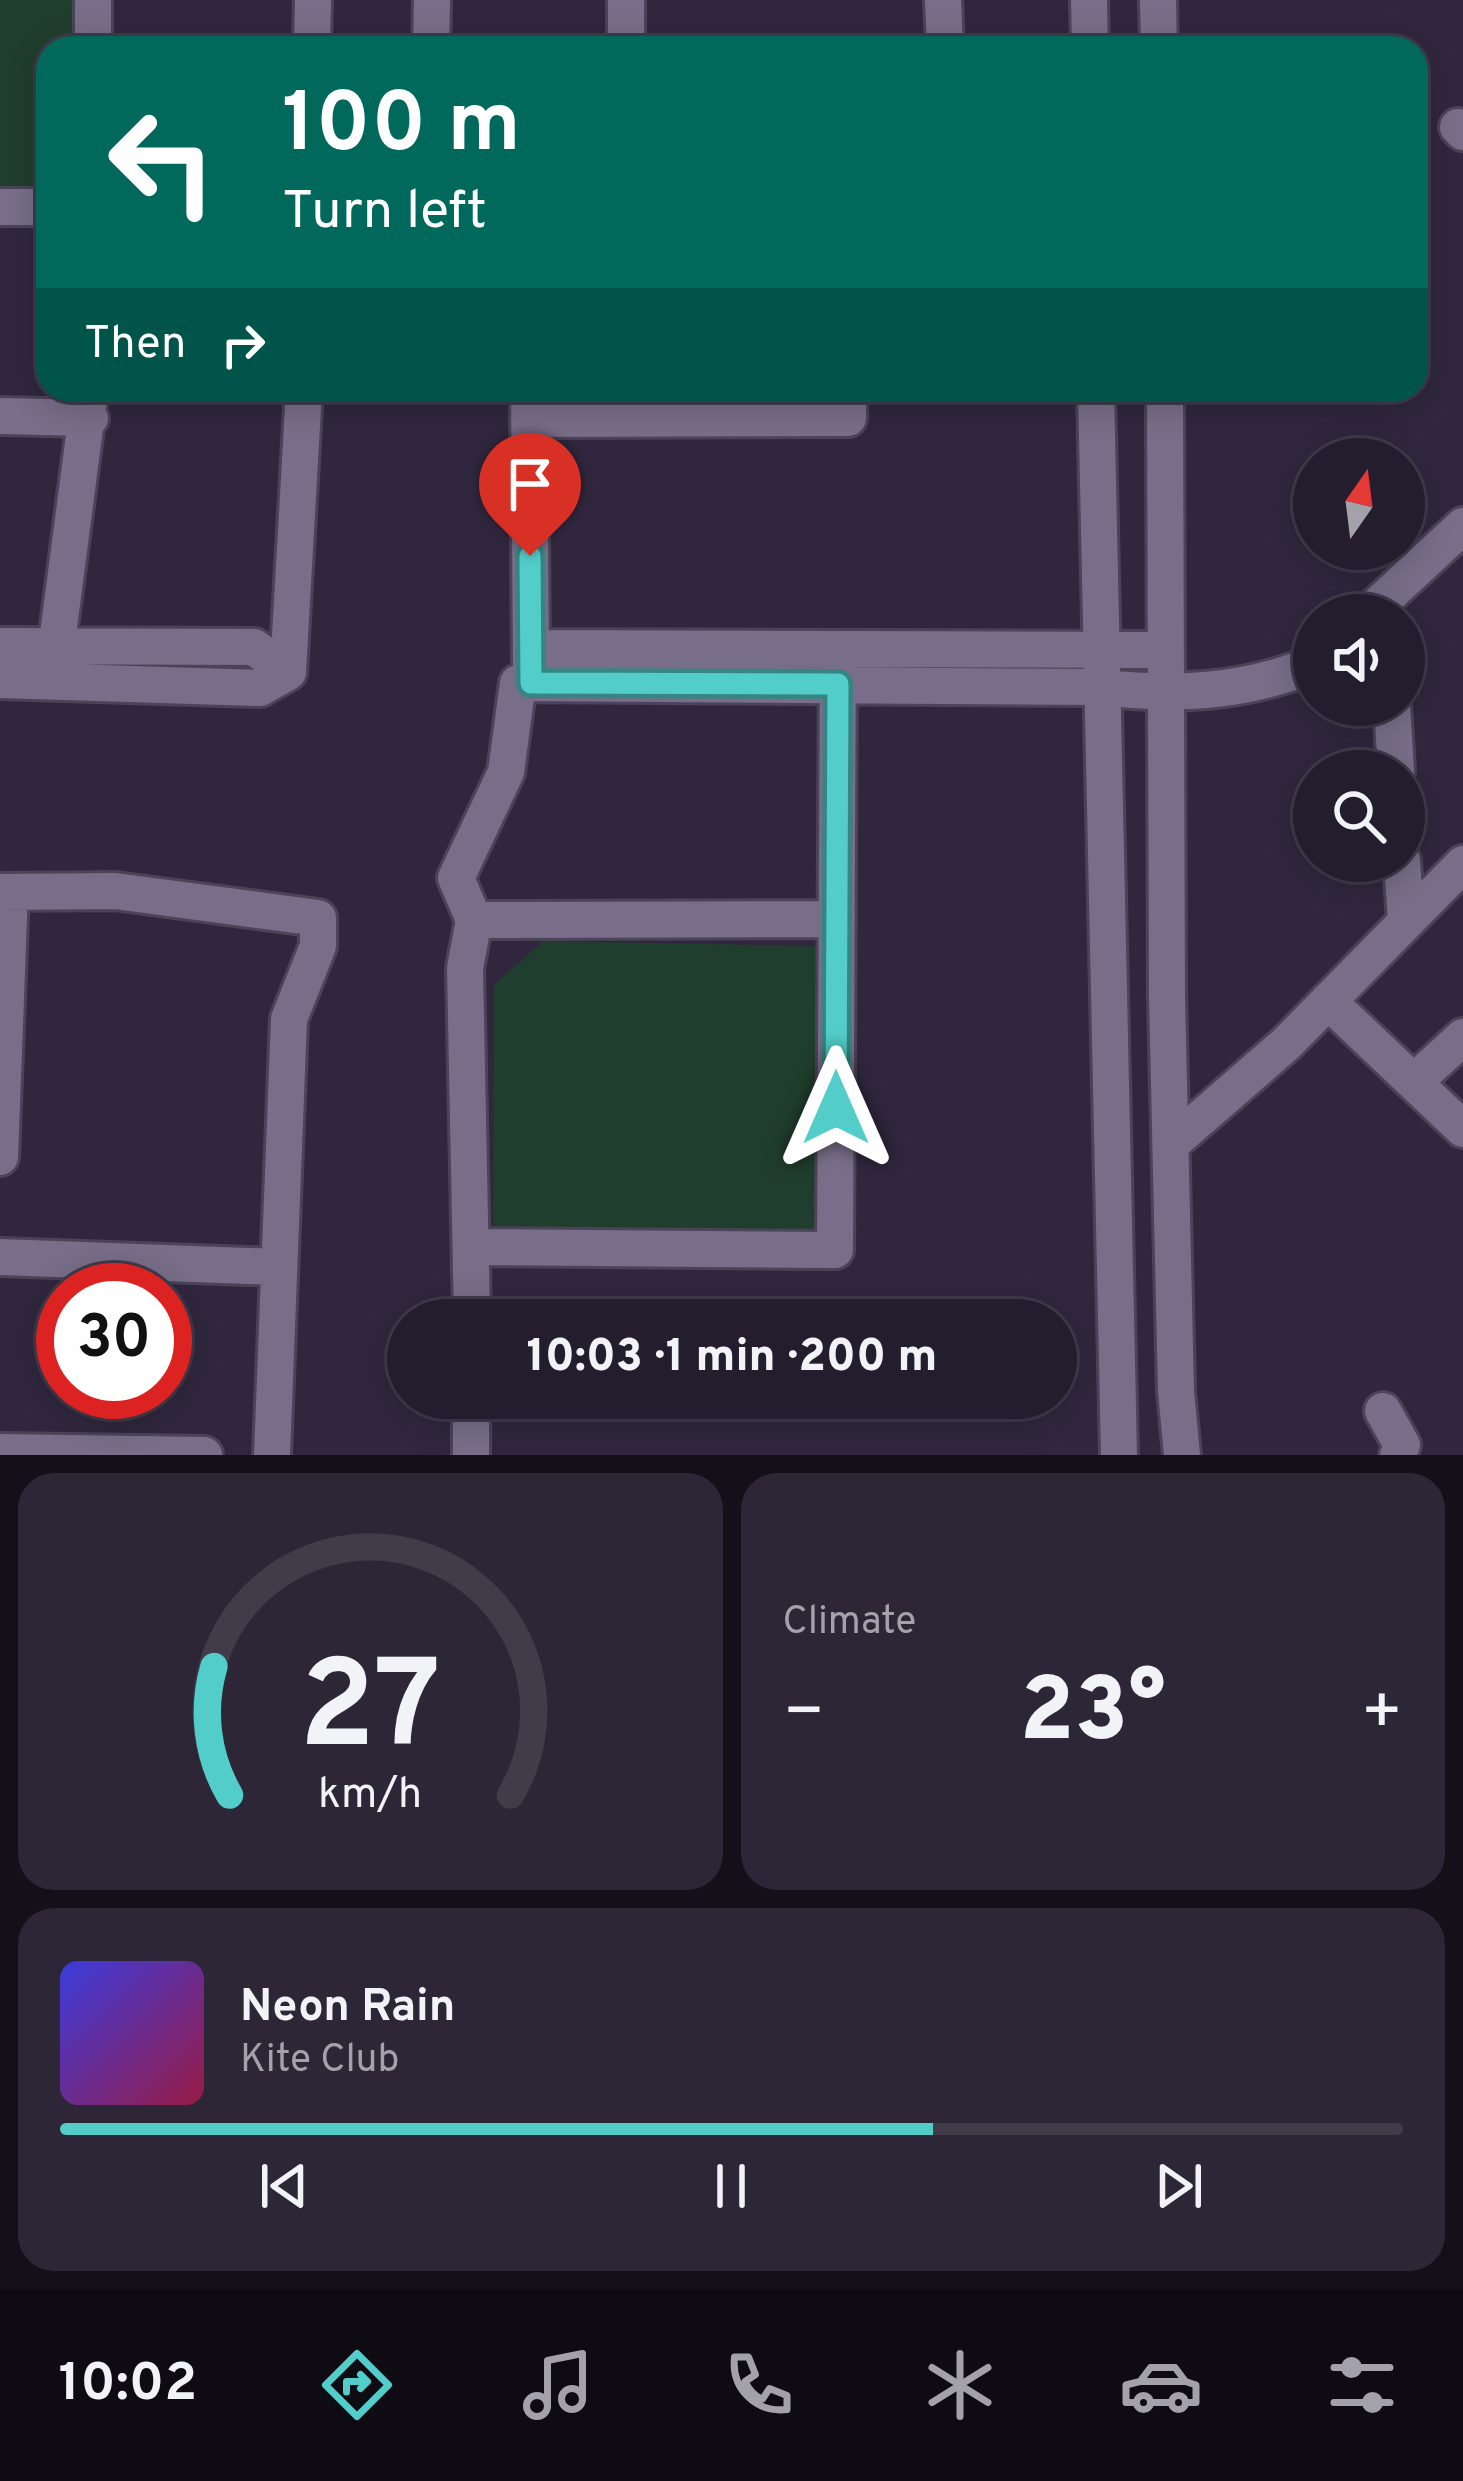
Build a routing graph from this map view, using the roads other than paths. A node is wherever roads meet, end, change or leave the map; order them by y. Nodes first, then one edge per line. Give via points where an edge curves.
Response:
1 (93, 0) edge
2 (313, 0) edge
3 (432, 0) edge
4 (626, 0) edge
5 (944, 0) edge
6 (1089, 0) edge
7 (1158, 0) edge
8 (93, 36) edge
9 (313, 36) edge
10 (431, 36) edge
11 (626, 36) edge
12 (945, 36) edge
13 (1090, 36) edge
14 (1159, 36) edge
15 (0, 207) edge
16 (36, 207) edge
17 (303, 402) edge
18 (848, 402) edge
19 (1096, 402) edge
20 (1165, 402) edge
21 (90, 404) edge
22 (529, 404) edge
23 (0, 416) edge
24 (1463, 526) edge
25 (1395, 594) edge
26 (0, 646) edge
27 (1100, 650) junction
28 (1166, 650) junction
29 (54, 663) junction
30 (838, 667) junction
31 (526, 672) junction
32 (1293, 673) edge
33 (0, 680) edge
34 (1100, 687) junction
35 (1166, 695) junction
36 (1463, 864) edge
37 (1403, 882) edge
38 (5, 892) edge
39 (837, 919) junction
40 (474, 920) junction
41 (1406, 921) junction
42 (1328, 1000) junction
43 (1463, 1037) edge
44 (1414, 1082) junction
45 (1463, 1129) edge
46 (1171, 1144) junction
47 (0, 1156) edge
48 (472, 1247) junction
49 (0, 1257) edge
50 (279, 1267) junction
51 (472, 1299) edge
52 (1383, 1411) dead end
53 (471, 1419) edge
54 (1181, 1449) edge
55 (0, 1452) edge
56 (204, 1455) edge
57 (272, 1455) edge
58 (471, 1455) edge
59 (1119, 1455) edge
60 (1131, 1455) edge
61 (1398, 1455) edge

1 - 8 street
2 - 9 street
3 - 10 street
4 - 11 street
5 - 12 street
6 - 13 street
7 - 14 street
15 - 16 street
17 - 29 street via 288,672 260,688
18 - 22 street via 848,418
19 - 27 street
20 - 28 street
21 - 23 street
21 - 29 street
22 - 31 street
24 - 25 street
26 - 29 street
27 - 28 street
27 - 30 street
27 - 34 street
28 - 35 street
29 - 33 street
30 - 31 street
30 - 34 street
30 - 39 street
31 - 40 street via 506,772 456,878
32 - 35 street via 1265,684
34 - 35 street
34 - 59 street
35 - 46 street
36 - 41 street
37 - 41 street
38 - 47 street
38 - 50 street via 115,891 318,918 318,946 289,1019
39 - 40 street
39 - 48 street via 835,1250
40 - 48 street via 465,968
41 - 42 street
42 - 44 street
42 - 46 street
43 - 44 street
44 - 45 street
46 - 54 street
48 - 51 street
49 - 50 street
50 - 57 street
52 - 61 street via 1402,1445
53 - 58 street
54 - 60 street
55 - 56 street

